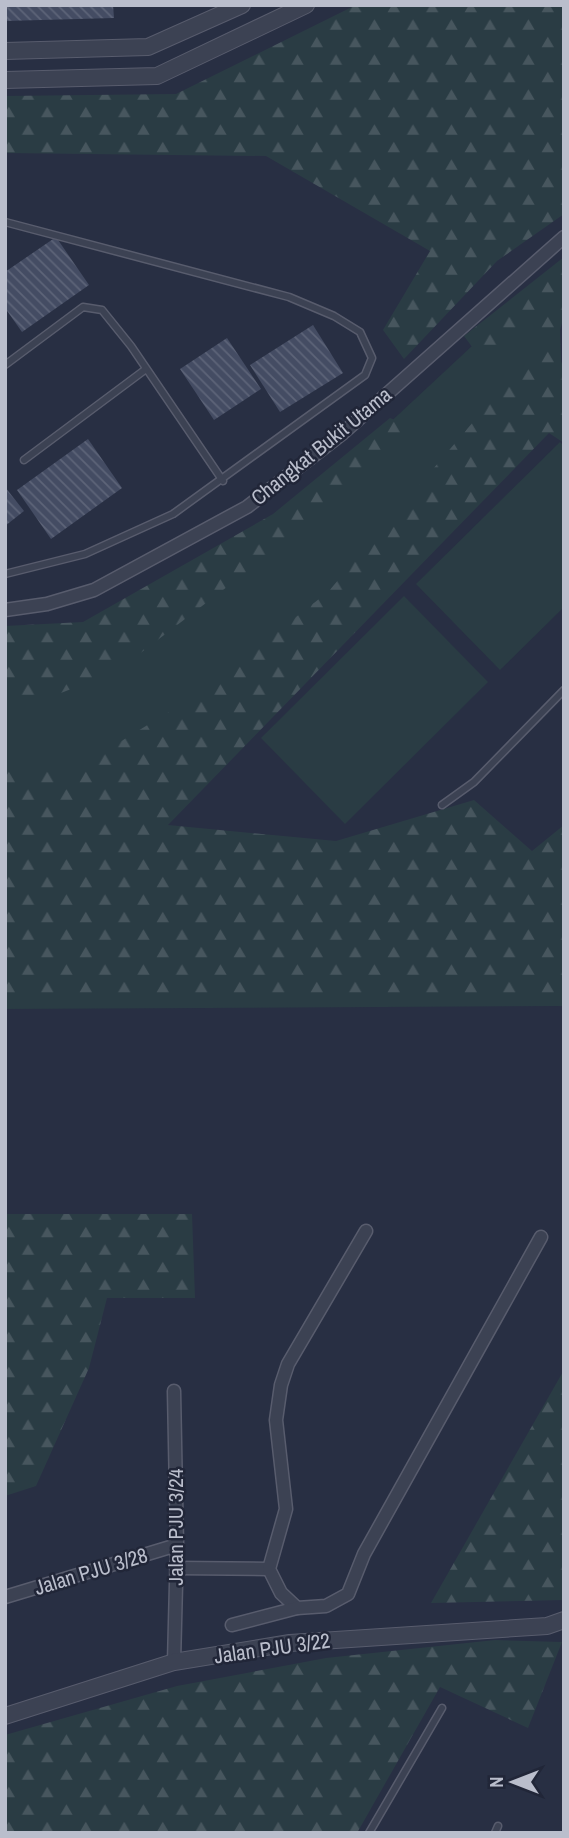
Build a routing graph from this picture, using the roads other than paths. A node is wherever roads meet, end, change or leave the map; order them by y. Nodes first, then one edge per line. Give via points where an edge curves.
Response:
1 (242, 5) edge
2 (306, 5) edge
3 (5, 51) edge
4 (5, 80) edge
5 (5, 222) edge
6 (564, 237) edge
7 (5, 365) edge
8 (146, 369) junction
9 (24, 460) dead end
10 (223, 481) junction
11 (5, 574) edge
12 (5, 610) edge
13 (564, 690) edge
14 (442, 805) dead end
15 (366, 1231) dead end
16 (541, 1237) dead end
17 (174, 1391) dead end
18 (177, 1545) junction
19 (176, 1568) junction
20 (269, 1569) junction
21 (5, 1597) edge
22 (296, 1608) junction
23 (564, 1620) edge
24 (232, 1625) dead end
25 (547, 1626) junction
26 (564, 1633) edge
27 (174, 1662) junction
28 (442, 1708) dead end
29 (5, 1716) edge
30 (369, 1833) edge

1 - 3 street via 148,47
2 - 4 street via 157,76
5 - 10 lane via 289,297 360,332 372,358 365,375
6 - 12 street, Changkat Bukit Utama via 343,433 247,507 94,590
7 - 8 lane via 83,307 102,310
8 - 9 lane
8 - 10 lane
10 - 11 lane via 173,514 85,554
13 - 14 lane via 474,782
15 - 20 street via 288,1364 281,1385 276,1420 286,1509
16 - 22 street via 364,1554 348,1594 327,1606
17 - 18 street, Jalan PJU 3/24
18 - 19 street, Jalan PJU 3/24
18 - 21 street, Jalan PJU 3/28
19 - 20 street
19 - 27 street, Jalan PJU 3/24
20 - 22 street via 281,1593
22 - 24 street
23 - 25 street, Jalan PJU 3/22
25 - 26 street, Jalan PJU 3/22
25 - 27 street, Jalan PJU 3/22 via 290,1643
27 - 29 street, Jalan PJU 3/22
28 - 30 lane

